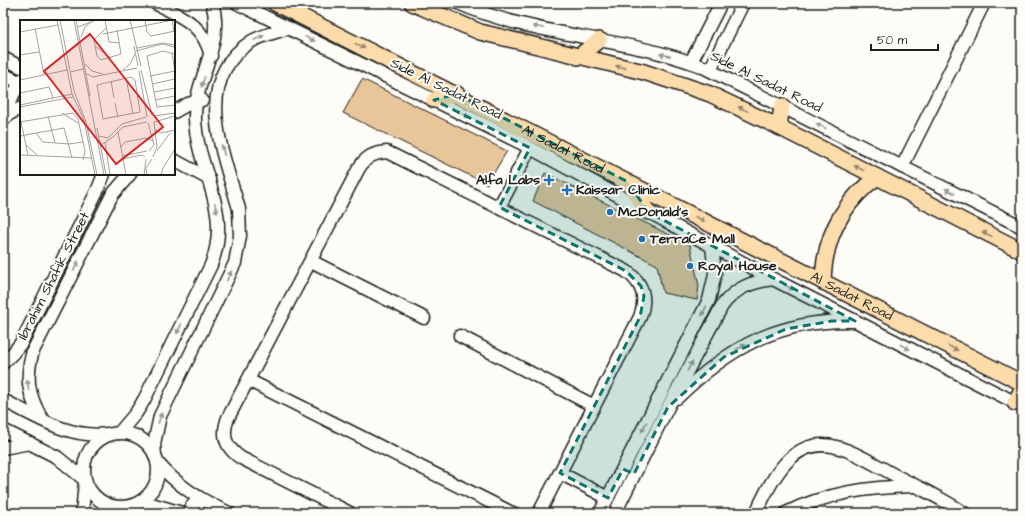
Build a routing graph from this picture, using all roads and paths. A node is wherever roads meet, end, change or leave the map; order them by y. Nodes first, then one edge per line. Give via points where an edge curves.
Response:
1 (155, 3) edge
2 (212, 3) edge
3 (237, 3) edge
4 (275, 3) edge
5 (412, 3) edge
6 (458, 3) edge
7 (721, 3) edge
8 (743, 3) edge
9 (984, 3) edge
10 (290, 28) junction
11 (599, 40) junction
12 (211, 56) junction
13 (578, 57) junction
14 (4, 60) edge
15 (691, 62) junction
16 (20, 67) edge
17 (710, 70) junction
18 (3, 74) edge
19 (20, 82) edge
20 (20, 84) edge
21 (457, 94) junction
22 (215, 99) junction
23 (197, 100) junction
24 (434, 100) junction
25 (782, 106) junction
26 (20, 108) edge
27 (175, 111) edge
28 (3, 114) edge
29 (3, 120) edge
30 (779, 127) junction
31 (530, 148) junction
32 (175, 161) edge
33 (902, 167) junction
34 (104, 175) edge
35 (129, 175) edge
36 (877, 176) junction
37 (209, 179) junction
38 (628, 182) junction
39 (499, 207) junction
40 (648, 212) junction
41 (1022, 227) edge
42 (712, 246) junction
43 (1022, 251) edge
44 (311, 261) junction
45 (773, 279) junction
46 (823, 282) junction
47 (713, 288) junction
48 (198, 292) junction
49 (730, 295) junction
50 (216, 302) junction
51 (424, 318) dead end
52 (855, 321) junction
53 (460, 336) dead end
54 (3, 363) edge
55 (248, 380) junction
56 (1022, 383) edge
57 (1022, 389) edge
58 (3, 400) edge
59 (1019, 405) edge
60 (594, 406) junction
61 (668, 407) junction
62 (43, 420) junction
63 (3, 430) edge
64 (115, 433) junction
65 (30, 443) junction
66 (3, 448) edge
67 (156, 459) junction
68 (623, 469) junction
69 (560, 473) junction
70 (634, 474) junction
71 (85, 481) junction
72 (915, 486) junction
73 (608, 498) junction
74 (204, 501) junction
75 (139, 502) junction
76 (82, 513) edge
77 (124, 513) edge
78 (182, 513) edge
79 (191, 513) edge
80 (229, 513) edge
81 (350, 513) edge
82 (512, 513) edge
83 (539, 513) edge
84 (600, 513) edge
85 (615, 513) edge
86 (756, 513) edge
87 (786, 513) edge
88 (964, 513) edge

1 - 12 street via 180,15 197,28 208,45
2 - 12 street via 216,33
3 - 10 street, Side Al Sadat Road
4 -> 21 main road, Al Sadat Road
5 - 13 main road via 480,32
11 -> 6 street, Side Al Sadat Road via 490,15
7 - 15 street
8 - 17 street
9 - 33 street
22 -> 10 street via 231,60 243,48 262,36
10 -> 24 street, Side Al Sadat Road
11 - 13 main road
15 -> 11 street, Side Al Sadat Road
12 -> 23 street
30 -> 13 main road via 693,87 644,72
14 - 16 street
15 - 17 street, Side Al Sadat Road
17 - 25 street, Side Al Sadat Road
18 - 19 street
20 - 28 street
21 - 24 main road
21 - 38 main road, Al Sadat Road
22 - 23 street
50 -> 22 street via 239,250 240,223 239,209 216,125
23 - 27 street
23 - 37 street via 197,130
24 -> 31 street, Side Al Sadat Road
25 - 30 main road
33 -> 25 street, Side Al Sadat Road
26 - 29 street
36 -> 30 main road
31 - 39 street
31 - 40 street, Side Al Sadat Road
32 - 37 street
41 -> 33 street, Side Al Sadat Road
34 - 54 street, Ibrahim Shafik Street via 21,343
62 -> 35 street, Ibrahim Shafik Street via 29,394 27,379 33,351 112,195
43 -> 36 main road
36 - 46 main road via 853,198 837,221 827,248
37 -> 48 street via 220,233 215,254
38 - 40 main road
38 -> 46 main road, Al Sadat Road
39 - 44 street via 395,155 378,152 363,161
39 - 60 street via 626,271 635,277 641,286 644,302 640,317
40 - 42 street, Side Al Sadat Road
42 - 45 street, Side Al Sadat Road
42 - 47 street via 715,260
44 - 51 street
44 - 55 street
45 - 49 street via 743,286
45 -> 52 street, Side Al Sadat Road
46 -> 56 main road, Al Sadat Road
47 - 49 street via 724,287
47 -> 68 street
48 - 50 street
48 -> 64 street via 144,400 136,413
61 -> 49 street
67 -> 50 street via 154,444 160,416
52 -> 59 street, Side Al Sadat Road
61 -> 52 street via 706,371 743,346 779,331 809,324
53 - 60 street
55 - 81 street via 225,426 228,447 241,458
55 - 82 street
57 - 59 main road
58 - 62 street
60 - 69 street
61 - 70 street
62 - 64 street via 79,434 97,436
63 - 65 street
64 - 67 street via 134,435 141,439 152,449
64 - 71 street via 98,440 89,451 84,465
65 - 66 street
65 - 71 street via 57,457
67 - 74 street via 179,484
67 - 75 street via 155,484 152,491
68 - 70 street
68 - 73 street
69 - 73 street
69 - 83 street
70 - 85 street
71 - 75 street via 93,495 106,504 122,507
71 - 76 street
72 - 86 street via 845,450 816,446 792,456 782,466
72 - 87 street via 846,492 822,498
72 - 88 street
73 - 84 street
74 - 79 street via 197,501 192,506
74 - 80 street
75 - 77 street
75 - 78 street

